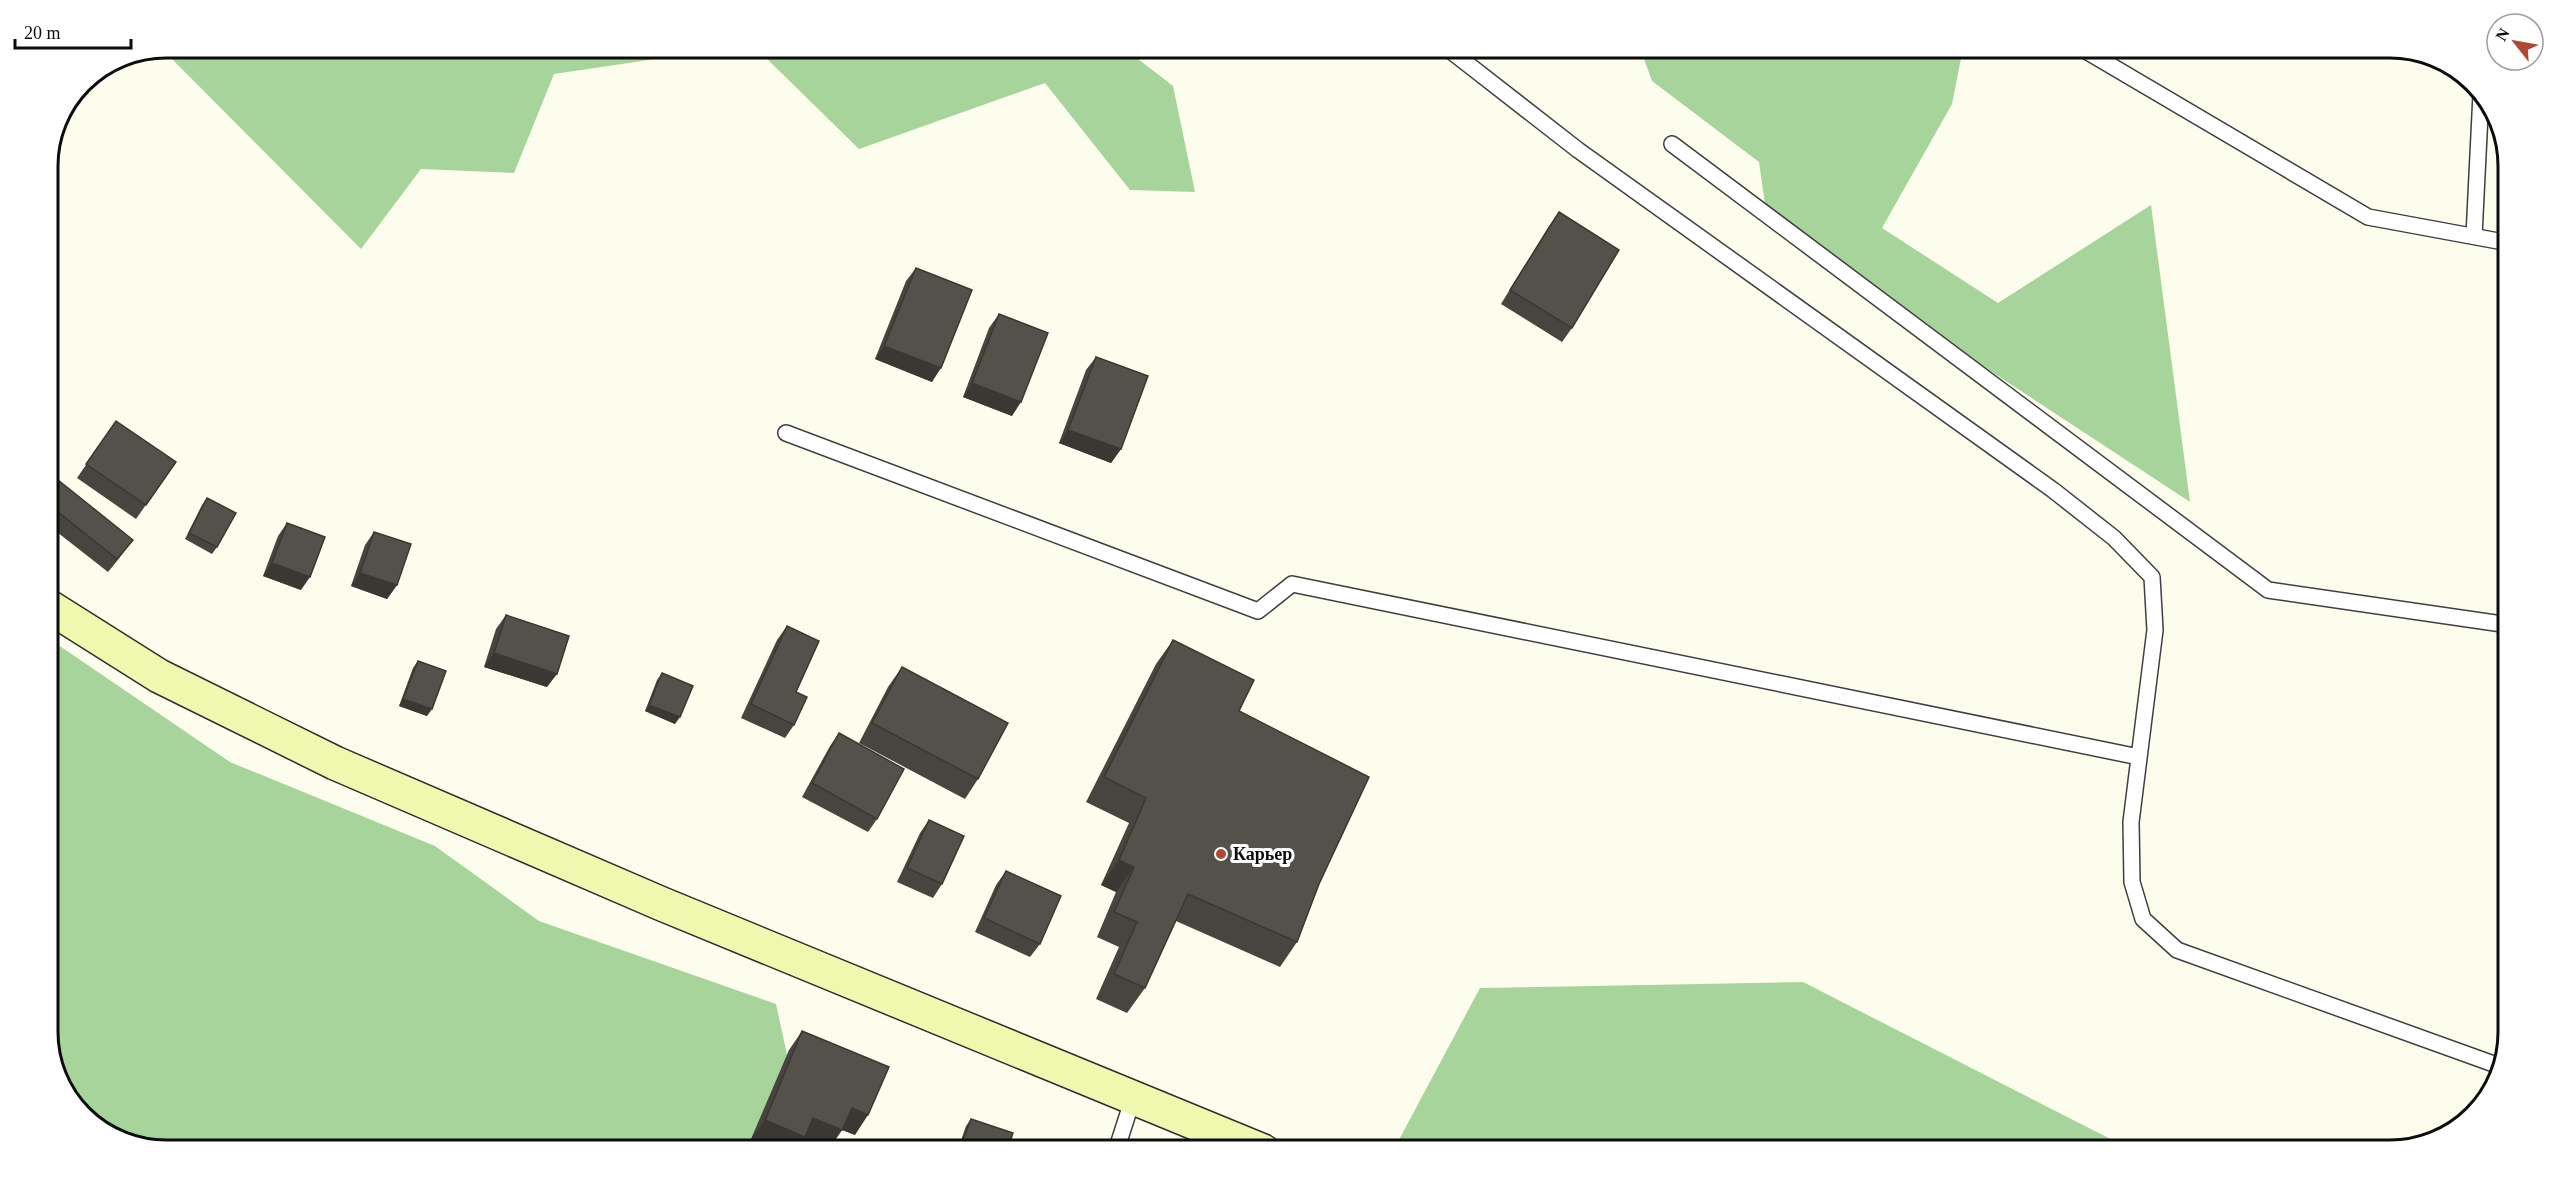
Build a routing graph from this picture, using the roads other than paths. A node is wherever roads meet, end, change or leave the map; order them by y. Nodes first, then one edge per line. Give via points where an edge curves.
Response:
1 (1460, 58) edge
2 (2098, 58) edge
3 (2480, 108) edge
4 (1672, 144) dead end
5 (2474, 236) junction
6 (2498, 241) edge
7 (786, 433) dead end
8 (59, 613) edge
9 (2498, 623) edge
10 (2139, 757) junction
11 (2494, 1064) edge
12 (1133, 1098) junction
13 (1120, 1140) edge
14 (1236, 1140) edge

1 - 10 lane via 1578,150 2053,490 2114,538 2152,577 2155,630
2 - 5 lane via 2368,217
3 - 5 lane
4 - 9 lane via 2268,590
5 - 6 lane
7 - 10 lane via 1258,611 1292,584
8 - 12 main road via 159,676 335,763 662,904
10 - 11 lane via 2131,822 2132,882 2144,919 2177,950
12 - 13 lane
12 - 14 main road

